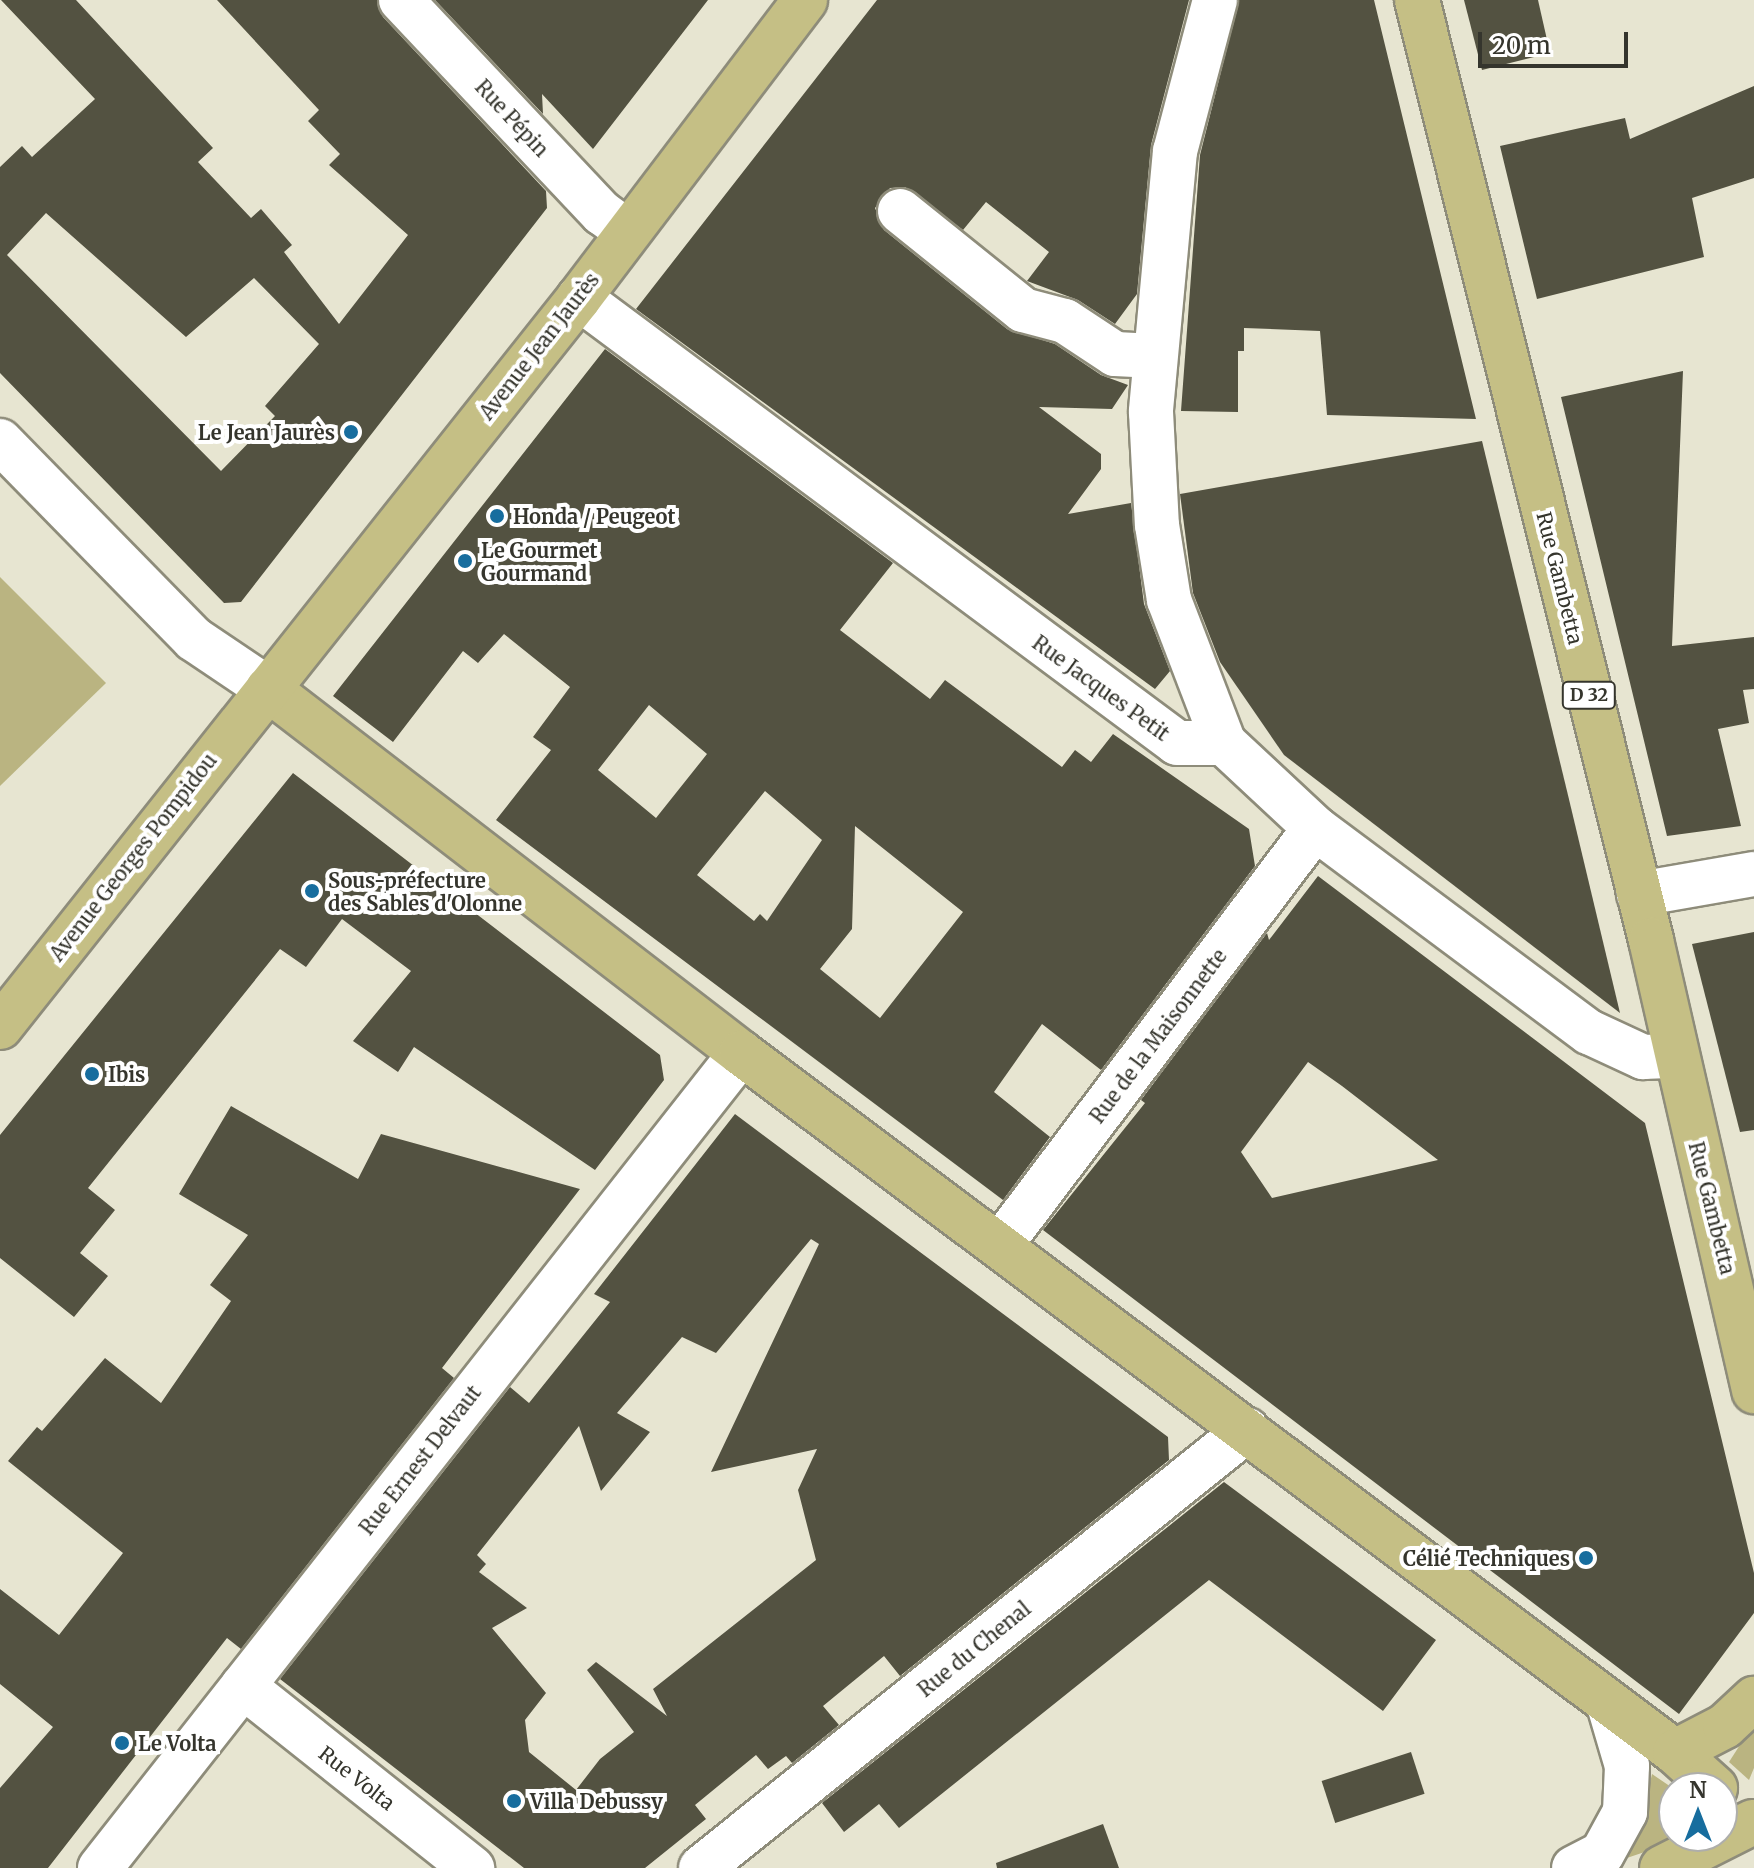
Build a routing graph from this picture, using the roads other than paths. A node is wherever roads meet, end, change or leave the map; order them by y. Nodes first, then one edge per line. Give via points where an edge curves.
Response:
1 (401, 0) edge
2 (805, 0) edge
3 (1215, 0) edge
4 (1417, 0) edge
5 (900, 211) dead end
6 (627, 231) junction
7 (579, 298) junction
8 (1155, 356) junction
9 (0, 441) edge
10 (268, 689) junction
11 (1224, 743) junction
12 (1315, 828) junction
13 (1754, 874) edge
14 (1639, 894) junction
15 (0, 1027) edge
16 (741, 1053) junction
17 (1675, 1056) junction
18 (1001, 1244) junction
19 (1749, 1342) edge
20 (1754, 1391) edge
21 (1247, 1430) junction
22 (243, 1686) junction
23 (1754, 1699) edge
24 (1609, 1705) junction
25 (1675, 1752) junction
26 (1697, 1772) edge
27 (1738, 1808) edge
28 (1754, 1821) edge
29 (100, 1868) edge
30 (472, 1868) edge
31 (701, 1868) edge
32 (1574, 1868) edge
33 (1662, 1868) edge
34 (1738, 1868) edge

1 - 6 street, Rue Pépin via 602,213
2 - 6 main road, Avenue Jean Jaurès
3 - 8 street via 1175,151
4 - 14 main road, Rue Gambetta / D 32
5 - 8 street via 1023,310 1065,321 1115,354
6 - 7 main road, Avenue Jean Jaurès
7 - 10 main road, Avenue Jean Jaurès
7 - 11 street, Rue Jacques Petit via 1177,743
8 - 11 street via 1151,412 1157,525 1169,600
9 - 10 street via 194,639
10 - 15 main road, Avenue Georges Pompidou
10 - 16 main road
11 - 12 street
12 - 17 street via 1589,1032 1643,1057
12 - 18 street, Rue de la Maisonnette
13 - 14 street
14 - 17 main road, Rue Gambetta / D 32
16 - 18 main road
16 - 22 street, Rue Ernest Delvaut
17 - 19 main road, Rue Gambetta / D 32
18 - 21 main road
19 - 20 main road, Rue Gambetta / D 32
21 - 24 main road
21 - 31 street, Rue du Chenal
22 - 29 street, Rue Ernest Delvaut
22 - 30 street, Rue Volta
23 - 25 main road via 1725,1726
24 - 25 main road
24 - 32 street via 1627,1766 1625,1812 1602,1854
25 - 26 main road
27 - 28 main road
28 - 33 main road
28 - 34 main road

